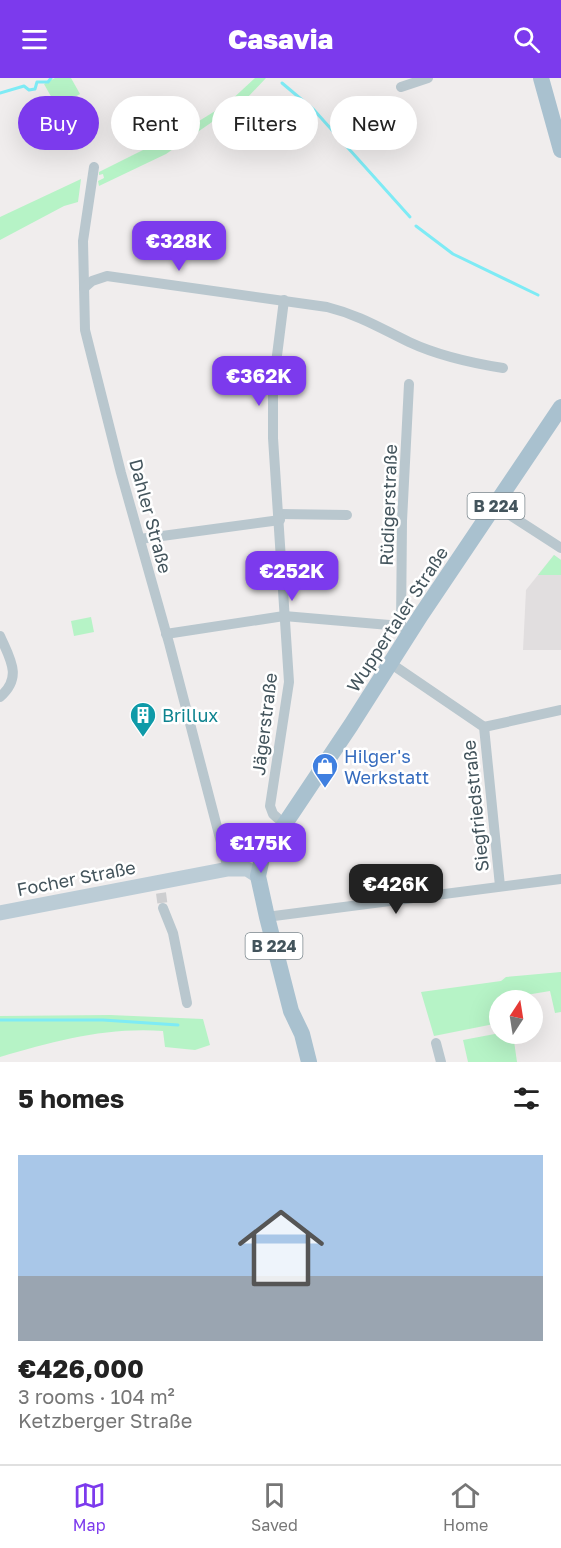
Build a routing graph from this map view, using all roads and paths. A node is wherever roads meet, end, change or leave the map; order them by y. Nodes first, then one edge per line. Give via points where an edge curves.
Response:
1 (428, 78) edge
2 (541, 78) edge
3 (400, 87) dead end
4 (561, 150) edge
5 (94, 167) dead end
6 (84, 288) junction
7 (285, 300) junction
8 (503, 368) dead end
9 (409, 384) dead end
10 (561, 407) edge
11 (496, 506) junction
12 (347, 515) dead end
13 (280, 517) junction
14 (140, 539) junction
15 (561, 548) edge
16 (284, 616) junction
17 (406, 628) junction
18 (166, 634) junction
19 (0, 636) edge
20 (390, 663) junction
21 (0, 697) edge
22 (561, 710) edge
23 (484, 727) junction
24 (284, 824) junction
25 (266, 851) junction
26 (233, 868) junction
27 (561, 879) edge
28 (263, 883) junction
29 (500, 886) junction
30 (163, 908) tunnel mouth
31 (0, 913) edge
32 (281, 915) junction
33 (188, 1003) dead end
34 (302, 1034) junction
35 (436, 1043) dead end
36 (309, 1062) edge
37 (441, 1062) edge

1 - 3 street
2 - 4 main road
5 - 6 street, Dahler Straße via 82,241
6 - 7 street via 107,276
6 - 14 street, Dahler Straße via 87,339
7 - 8 street via 360,316 448,357
7 - 13 street, Jägerstraße via 273,387
9 - 17 street, Rüdigerstraße via 402,520
10 - 11 main road, Wuppertaler Straße / B 224
11 - 15 street
11 - 17 main road, Wuppertaler Straße / B 224
12 - 13 street
13 - 14 street
13 - 16 street, Jägerstraße
14 - 18 street, Dahler Straße
16 - 17 street
16 - 18 street
16 - 24 street, Jägerstraße via 289,682 270,806
17 - 20 main road, Wuppertaler Straße / B 224
18 - 26 street, Dahler Straße
19 - 21 street via 13,673 9,688
20 - 23 street, Siegfriedstraße
20 - 24 main road, Wuppertaler Straße / B 224
22 - 23 street
23 - 29 street, Siegfriedstraße
24 - 25 main road, Wuppertaler Straße / B 224
25 - 26 main road, Focher Straße
25 - 28 main road, B 224
26 - 28 main road via 247,869
26 - 31 main road, Focher Straße via 160,888
27 - 29 street
28 - 32 main road, B 224
28 - 34 main road, B 224 via 287,998
29 - 32 street
30 - 33 street via 173,933
32 - 34 main road, B 224
34 - 36 main road, B 224
35 - 37 street

